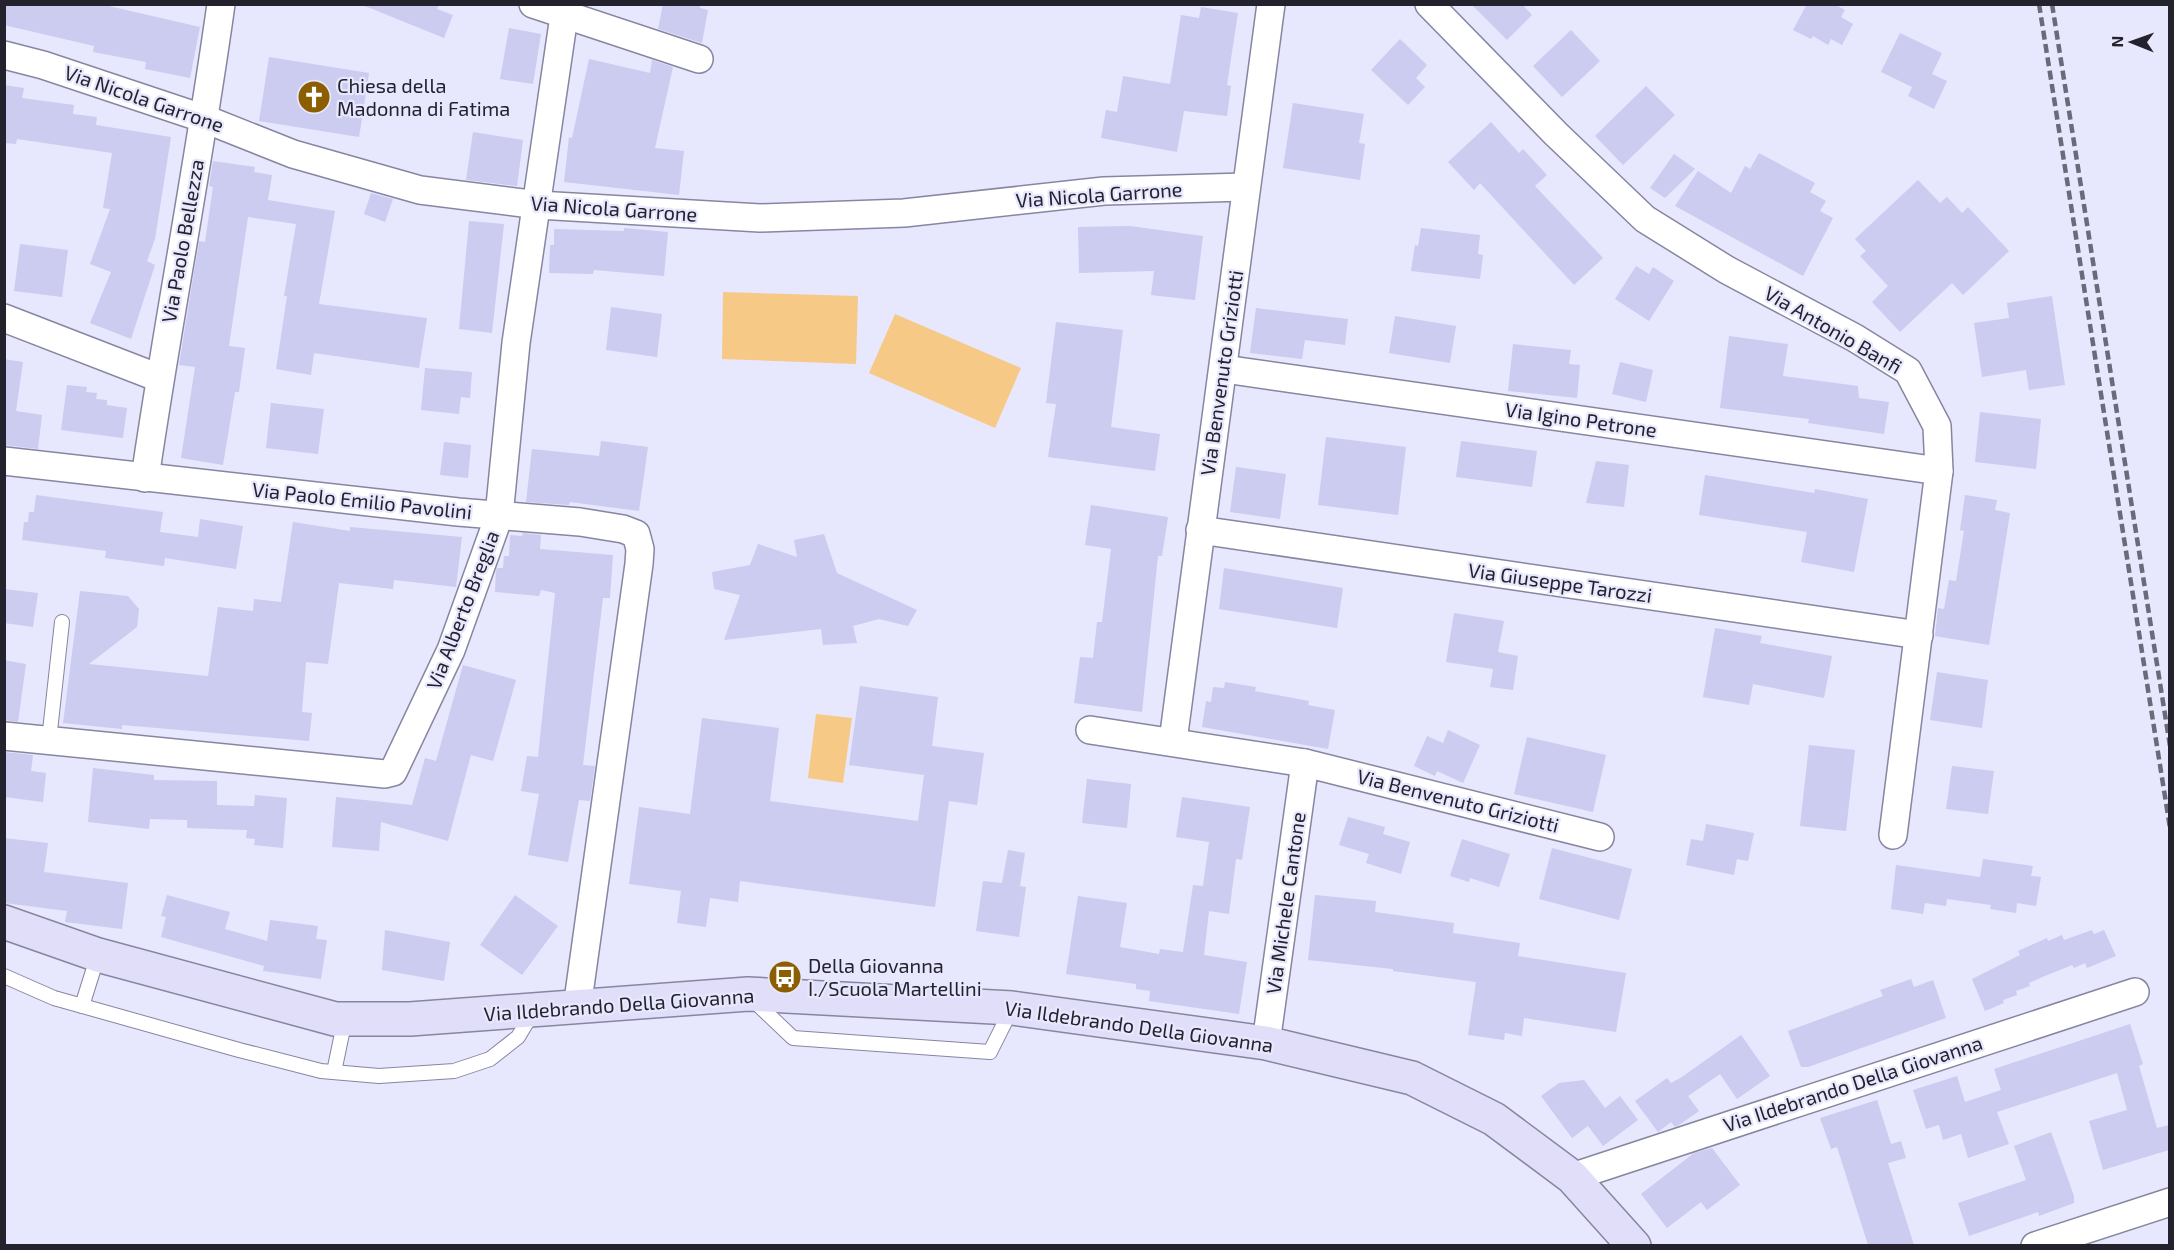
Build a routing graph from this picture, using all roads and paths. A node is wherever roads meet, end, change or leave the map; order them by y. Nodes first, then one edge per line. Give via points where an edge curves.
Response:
1 (221, 4) edge
2 (533, 4) edge
3 (1271, 4) edge
4 (1429, 4) edge
5 (564, 16) junction
6 (4, 55) edge
7 (699, 59) dead end
8 (205, 119) junction
9 (1245, 187) junction
10 (538, 205) junction
11 (4, 318) edge
12 (1224, 369) junction
13 (159, 378) junction
14 (4, 461) edge
15 (1939, 471) junction
16 (145, 478) junction
17 (499, 516) junction
18 (1200, 530) junction
19 (62, 622) dead end
20 (1919, 635) junction
21 (1090, 730) dead end
22 (4, 736) edge
23 (49, 740) junction
24 (1173, 741) junction
25 (1305, 763) junction
26 (1893, 835) dead end
27 (1600, 837) dead end
28 (4, 922) edge
29 (98, 955) junction
30 (4, 976) edge
31 (2135, 992) dead end
32 (748, 994) junction
33 (82, 1006) junction
34 (577, 1008) junction
35 (1012, 1008) junction
36 (534, 1011) junction
37 (345, 1019) junction
38 (1266, 1043) junction
39 (334, 1072) junction
40 (1572, 1177) junction
41 (2169, 1202) edge
42 (1634, 1245) edge
43 (2035, 1245) edge

1 - 8 street, Via Paolo Bellezza
2 - 5 street
3 - 9 street, Via Benvenuto Griziotti
4 - 15 street, Via Antonio Banfi via 1645,219 1727,270 1908,371 1937,426
5 - 7 street
5 - 10 street, Via Alberto Breglia
6 - 8 street, Via Nicola Garrone
8 - 10 street, Via Nicola Garrone via 293,154 420,190
8 - 13 street, Via Paolo Bellezza
9 - 10 street, Via Nicola Garrone via 1104,191 904,213 760,218
9 - 12 street, Via Benvenuto Griziotti
10 - 17 street, Via Alberto Breglia via 508,407
11 - 13 street
12 - 15 street, Via Igino Petrone
12 - 18 street, Via Benvenuto Griziotti
13 - 16 street, Via Paolo Bellezza
14 - 16 street, Via Paolo Emilio Pavolini
15 - 20 street, Via Antonio Banfi
16 - 17 street, Via Paolo Emilio Pavolini
17 - 23 street, Via Alberto Breglia via 451,650 393,772
17 - 34 street, Via Paolo Emilio Pavolini via 608,526 632,531 639,538
18 - 20 street, Via Giuseppe Tarozzi
18 - 24 street, Via Benvenuto Griziotti
19 - 23 lane
20 - 26 street, Via Antonio Banfi
21 - 24 street, Via Benvenuto Griziotti
22 - 23 street, Via Alberto Breglia
24 - 25 street, Via Benvenuto Griziotti
25 - 27 street, Via Benvenuto Griziotti
25 - 38 street, Via Michele Cantone
28 - 29 street, Via Ildebrando Della Giovanna
29 - 33 lane
29 - 37 street, Via Ildebrando Della Giovanna
30 - 33 lane
31 - 40 street, Via Ildebrando Della Giovanna
32 - 34 street, Via Ildebrando Della Giovanna
32 - 35 street, Via Ildebrando Della Giovanna
32 - 35 lane via 793,1038 990,1052
33 - 39 lane via 249,1053
34 - 36 street, Via Ildebrando Della Giovanna
35 - 38 street, Via Ildebrando Della Giovanna
36 - 37 street, Via Ildebrando Della Giovanna
36 - 39 lane via 518,1037 490,1059 454,1071 379,1076
37 - 39 lane
38 - 40 street, Via Ildebrando Della Giovanna via 1412,1078 1494,1119
40 - 42 street, Via Ildebrando Della Giovanna
41 - 43 street

